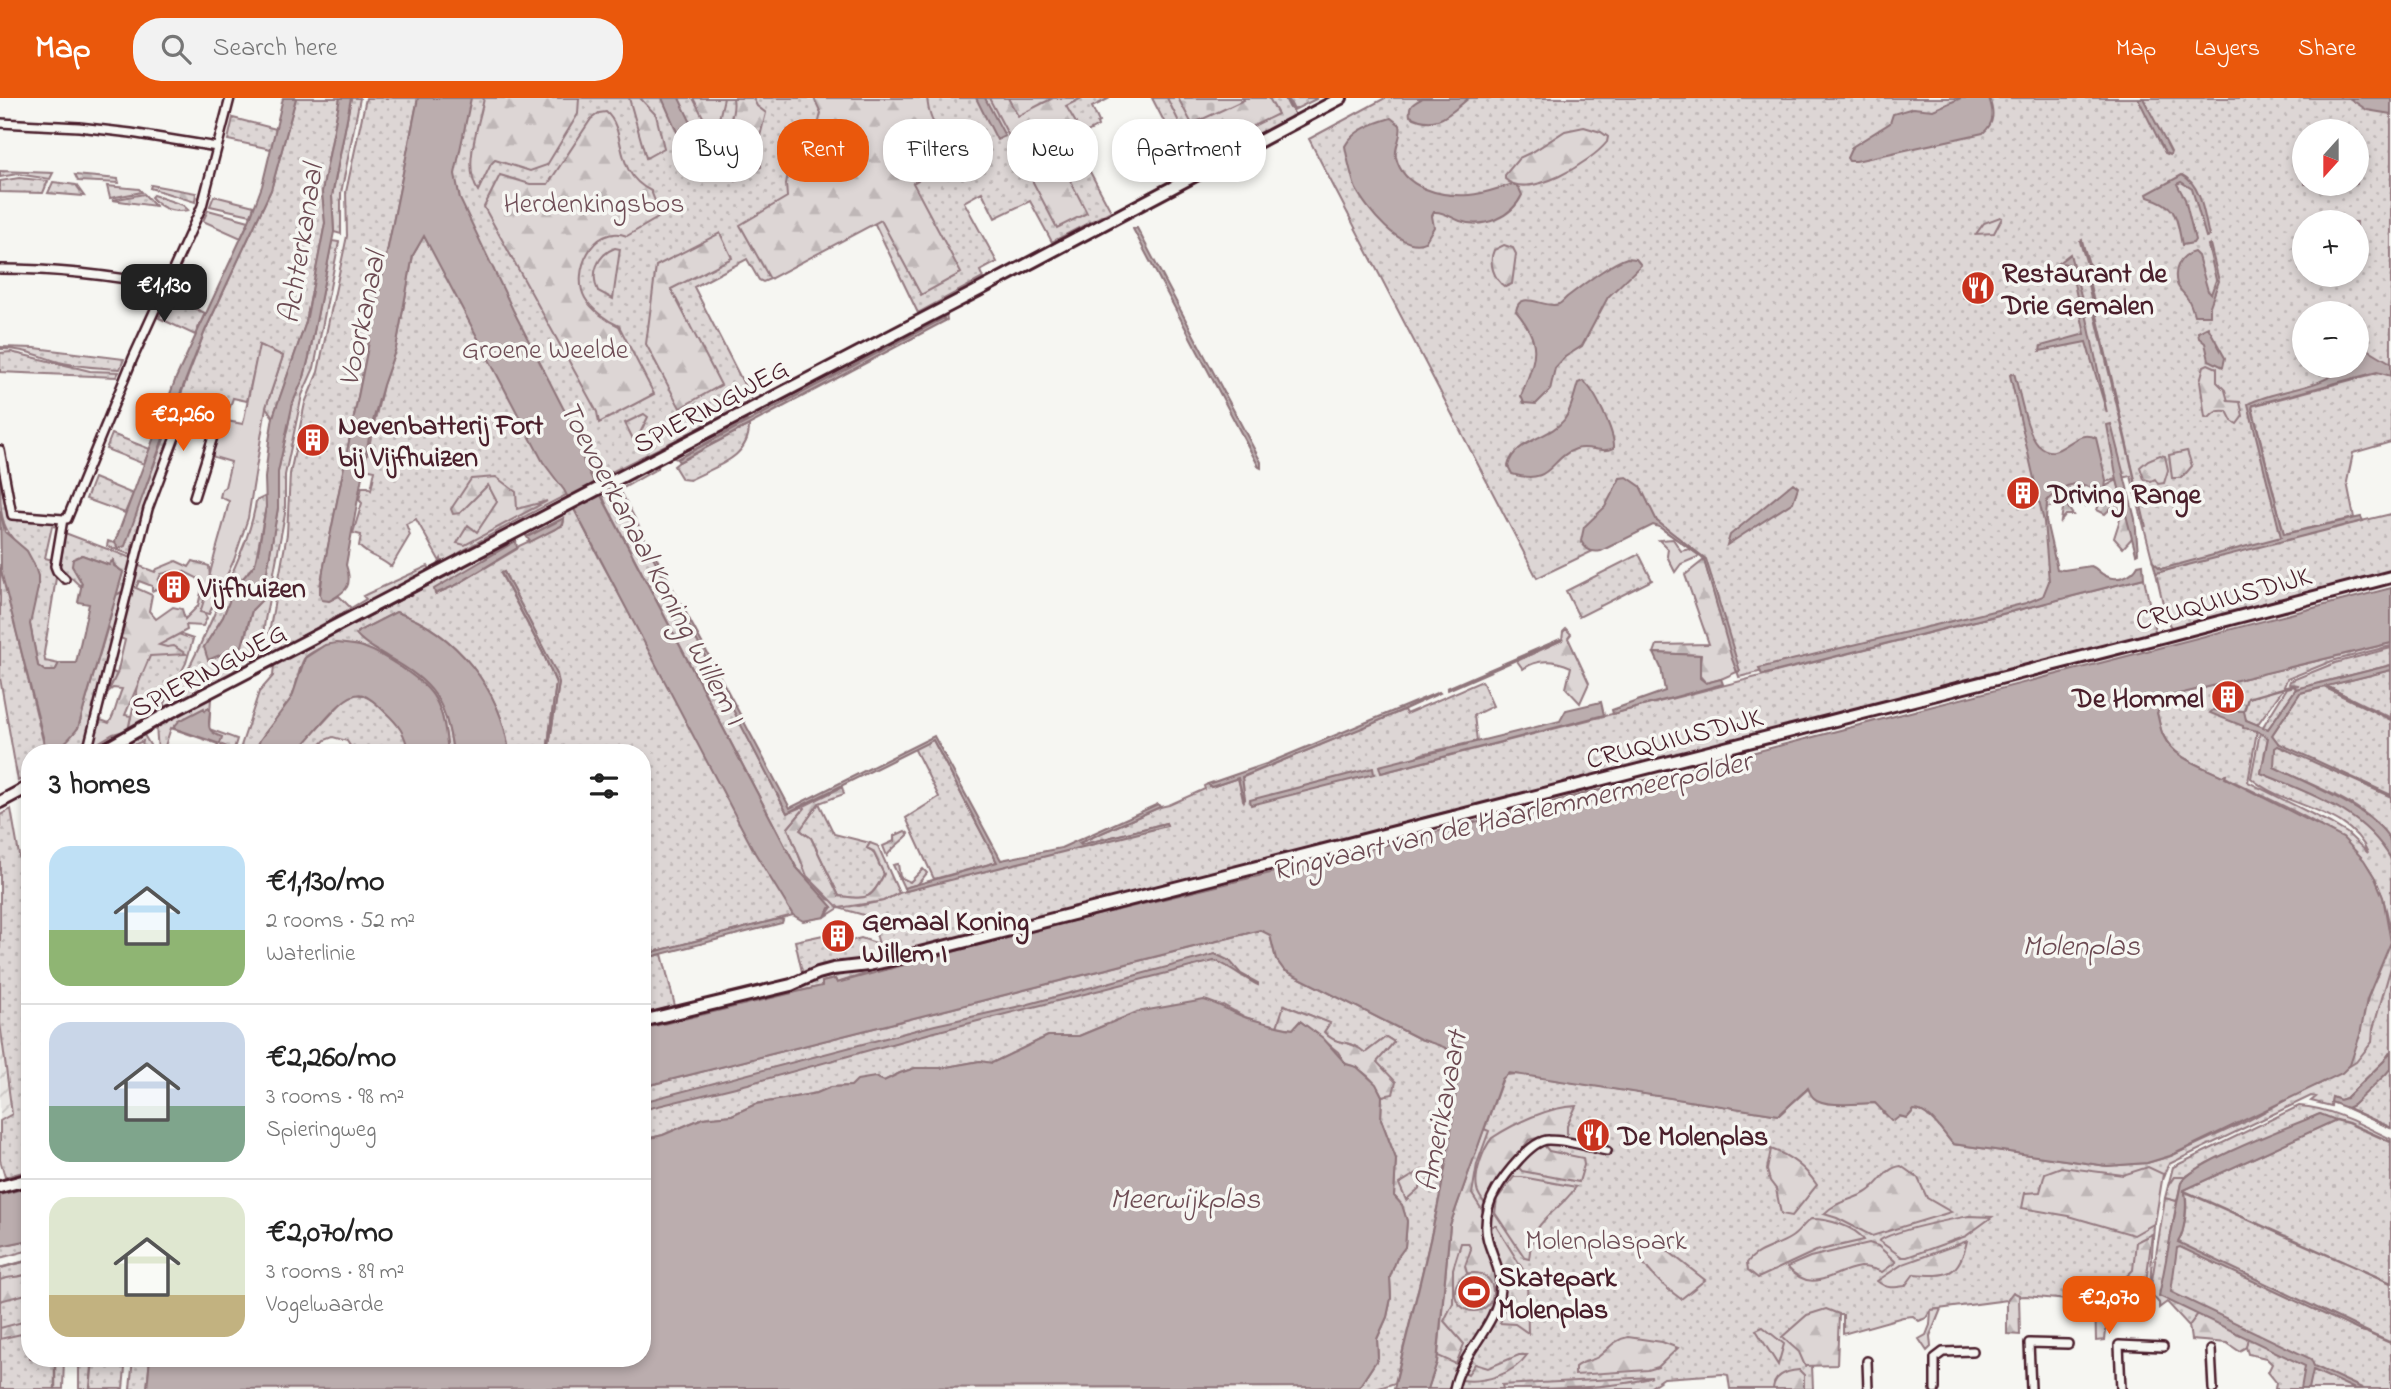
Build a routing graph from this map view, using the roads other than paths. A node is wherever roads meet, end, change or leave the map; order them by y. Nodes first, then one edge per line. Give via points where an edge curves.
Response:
1 (230, 98) edge
2 (1341, 98) edge
3 (0, 123) edge
4 (216, 147) junction
5 (0, 269) edge
6 (165, 286) junction
7 (0, 450) edge
8 (194, 498) dead end
9 (64, 519) junction
10 (2391, 577) edge
11 (65, 579) dead end
12 (89, 744) edge
13 (114, 744) edge
14 (21, 791) edge
15 (0, 802) edge
16 (651, 1019) edge
17 (1607, 1151) dead end
18 (21, 1181) edge
19 (0, 1187) edge
20 (2068, 1344) dead end
21 (2163, 1347) dead end
22 (2211, 1350) dead end
23 (1973, 1351) dead end
24 (1867, 1361) dead end
25 (1454, 1387) edge
26 (1868, 1389) edge
27 (1935, 1389) edge
28 (2031, 1389) edge
29 (2121, 1389) edge
30 (2213, 1389) edge

1 - 4 street
2 - 13 street, SPIERINGWEG
3 - 4 street via 105,130
4 - 6 street via 202,206
5 - 6 street via 115,276
6 - 9 street
7 - 9 street via 12,514
8 - 12 street, SPIERINGWEG via 217,413 187,405 148,509
9 - 11 street via 55,566
10 - 16 street, CRUQUIUSDIJK via 896,958 833,969 791,985
14 - 15 street
17 - 25 street via 1550,1140 1538,1142 1496,1191 1485,1228 1498,1265 1500,1288 1494,1314 1459,1369
18 - 19 street
20 - 28 street via 2029,1343
21 - 29 street via 2119,1345
22 - 30 street
23 - 27 street via 1943,1352 1935,1358
24 - 26 street

